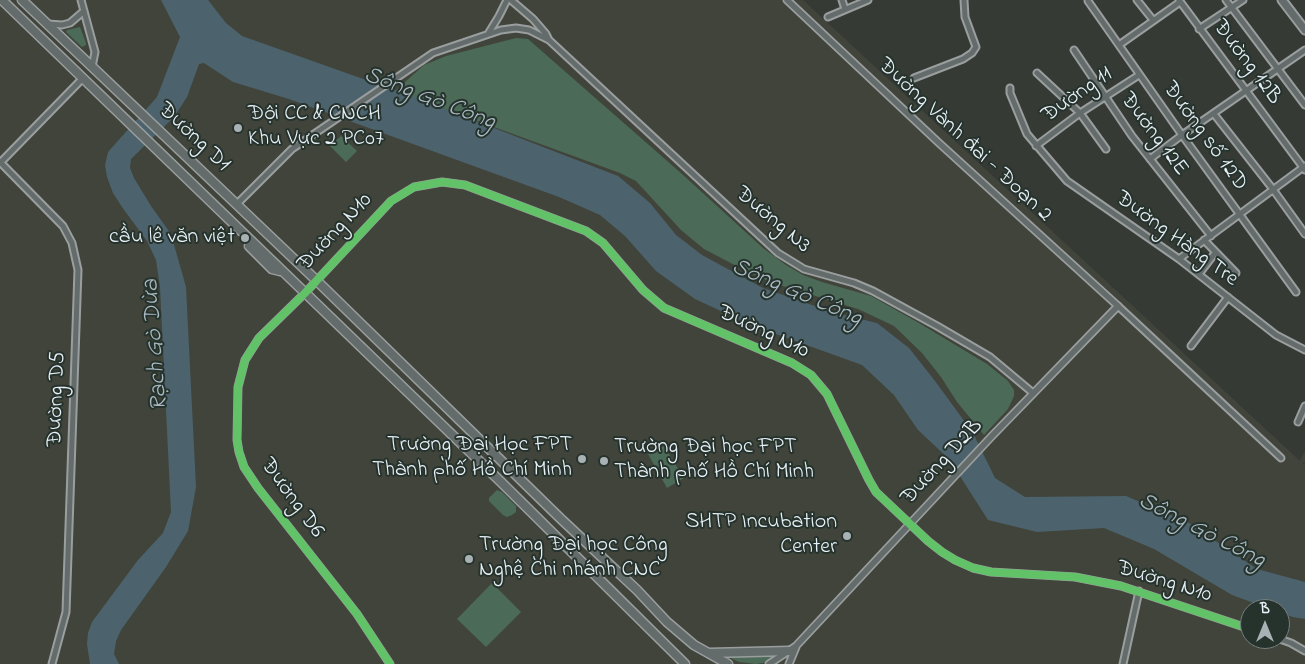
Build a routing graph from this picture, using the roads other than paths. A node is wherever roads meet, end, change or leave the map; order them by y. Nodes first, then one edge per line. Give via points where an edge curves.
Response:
1 (22, 0) edge
2 (27, 0) edge
3 (81, 0) edge
4 (506, 0) edge
5 (511, 0) edge
6 (787, 0) edge
7 (842, 0) edge
8 (868, 0) edge
9 (964, 0) edge
10 (1137, 0) edge
11 (1226, 0) edge
12 (1243, 0) edge
13 (1282, 0) edge
14 (1088, 1) edge
15 (1179, 1) edge
16 (2, 2) edge
17 (1232, 8) junction
18 (845, 10) junction
19 (34, 11) junction
20 (84, 11) junction
21 (828, 17) dead end
22 (1153, 20) junction
23 (48, 24) junction
24 (1199, 29) junction
25 (1305, 30) edge
26 (488, 34) junction
27 (549, 40) junction
28 (1119, 45) junction
29 (1074, 50) dead end
30 (1305, 50) edge
31 (92, 67) junction
32 (1278, 69) junction
33 (1037, 73) dead end
34 (1139, 75) junction
35 (83, 78) junction
36 (914, 78) dead end
37 (1010, 88) dead end
38 (1247, 91) junction
39 (1104, 97) junction
40 (1305, 105) edge
41 (1080, 113) junction
42 (1214, 114) junction
43 (1182, 135) junction
44 (1036, 146) junction
45 (1106, 148) dead end
46 (1150, 159) junction
47 (0, 163) edge
48 (1304, 168) edge
49 (1272, 188) junction
50 (237, 204) junction
51 (1239, 213) junction
52 (1305, 234) edge
53 (1210, 236) junction
54 (1204, 240) junction
55 (1215, 253) junction
56 (1180, 259) junction
57 (1236, 273) dead end
58 (1199, 274) junction
59 (316, 280) junction
60 (1296, 292) dead end
61 (304, 293) junction
62 (1228, 297) junction
63 (1118, 306) junction
64 (1191, 346) dead end
65 (1305, 350) edge
66 (1033, 393) junction
67 (1305, 406) edge
68 (1298, 422) dead end
69 (478, 440) junction
70 (468, 450) junction
71 (1281, 458) dead end
72 (910, 524) junction
73 (604, 582) junction
74 (1139, 591) junction
75 (1240, 626) edge
76 (1290, 643) edge
77 (793, 651) junction
78 (1305, 651) edge
79 (707, 653) junction
80 (678, 662) edge
81 (52, 664) edge
82 (390, 664) edge
83 (686, 664) edge
84 (728, 664) edge
85 (769, 664) edge
86 (791, 664) edge
87 (1123, 664) edge

1 - 19 main road, Đường D1
2 - 19 main road
3 - 20 street
4 - 26 street
5 - 27 street, Đường N3
6 - 63 street, Đường Vành đai - Đoạn 2
7 - 18 street
8 - 18 street
9 - 36 street via 965,17 976,47 963,58
10 - 22 street
11 - 17 street
12 - 17 street
13 - 25 main road
14 - 28 street, Đường số 12D
15 - 22 street
15 - 24 street, Đường 12B
16 - 35 main road, Đường D1
17 - 24 street
17 - 32 street
18 - 21 street
19 - 23 main road, Đường D1
20 - 23 street via 70,23
20 - 31 street via 95,52
22 - 28 street
23 - 31 main road, Đường D1
24 - 38 street, Đường 12B
26 - 27 street, Đường N3 via 516,28
26 - 50 street, Đường N3 via 434,53 331,121 292,149
27 - 66 street, Đường N3 via 778,253 804,269 873,291 929,321 990,357
28 - 34 street, Đường số 12D
29 - 39 street, Đường 12E
30 - 32 street
31 - 50 main road, Đường D1
32 - 38 street
32 - 40 street
33 - 41 street
34 - 39 street, Đường 11
34 - 43 street, Đường số 12D
35 - 47 street
35 - 61 main road, Đường D1
37 - 44 street, Đường Hàng Tre via 1027,134
38 - 42 street
38 - 48 street, Đường 12B
39 - 41 street, Đường 11
39 - 46 street, Đường 12E
41 - 44 street, Đường 11
41 - 45 street
42 - 43 street
42 - 49 street
43 - 46 street
43 - 51 street, Đường số 12D
44 - 56 street, Đường Hàng Tre via 1067,181
46 - 53 street, Đường 12E
47 - 81 street, Đường D5 via 64,226 78,270 66,612
48 - 49 street
49 - 51 street
49 - 52 street
50 - 59 main road, Đường D1
51 - 53 street
51 - 60 street, Đường số 12D
53 - 54 street
54 - 55 street
54 - 56 street
55 - 57 street
55 - 58 street
56 - 58 street, Đường Hàng Tre
58 - 62 street, Đường Hàng Tre
59 - 61 street, Đường N10
59 - 69 main road, Đường D1
59 - 72 street, Đường N10 via 391,201 414,187 428,183 464,185 586,231 603,243 643,290 664,308 792,363 811,375 827,394 868,480
61 - 70 main road, Đường D1
61 - 82 street, Đường D6 via 259,338 245,360 238,387 236,424 239,452 244,467 258,488 357,614
62 - 64 street
62 - 65 street, Đường Hàng Tre via 1276,335
63 - 66 street, Đường D2B
63 - 71 street
66 - 72 street, Đường D2B
67 - 68 street
69 - 70 main road
69 - 79 main road, Đường D1 via 667,622
70 - 73 main road, Đường D1
72 - 74 street, Đường N10 via 942,552 972,568 1075,577
72 - 77 street, Đường D2B
73 - 80 main road, Đường D1 via 607,592
73 - 83 main road, Đường D1
74 - 75 street, Đường N10
74 - 87 street
76 - 78 street
77 - 79 main road
77 - 85 street, Đường D2B
77 - 86 street, Đường D2B
79 - 84 main road, Đường D1

